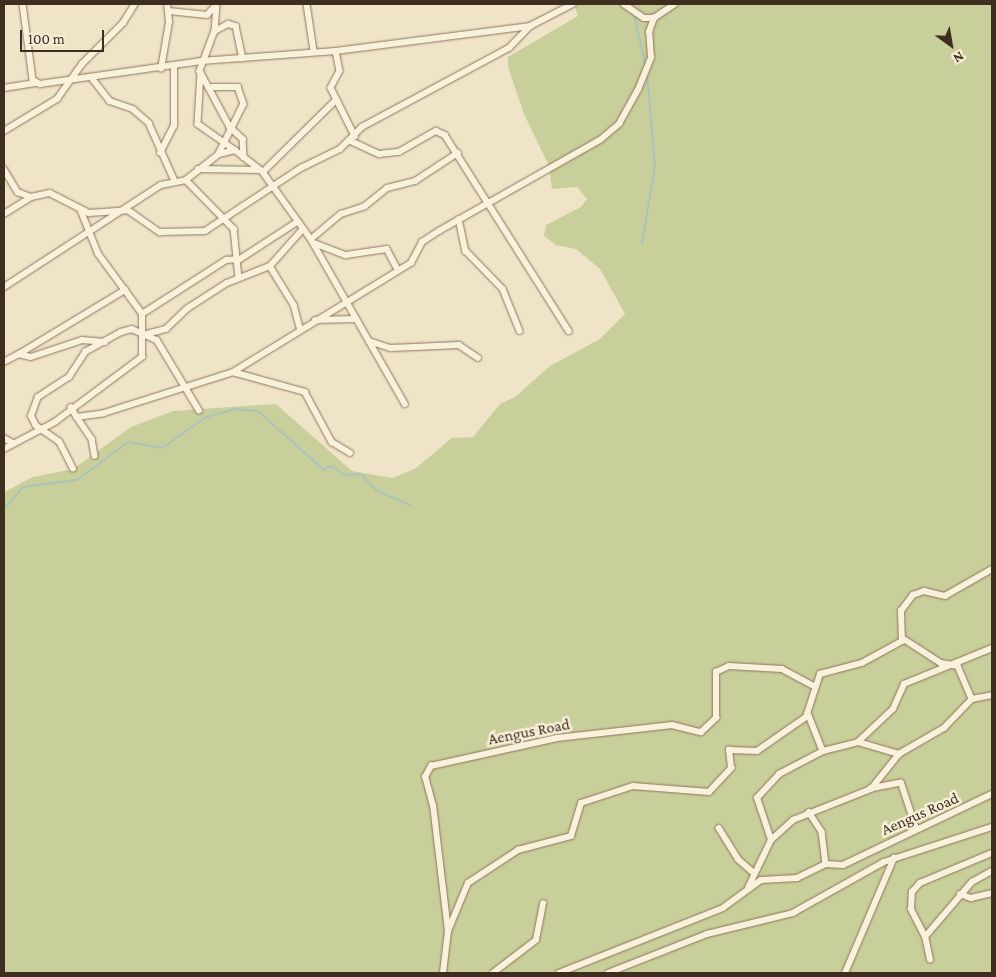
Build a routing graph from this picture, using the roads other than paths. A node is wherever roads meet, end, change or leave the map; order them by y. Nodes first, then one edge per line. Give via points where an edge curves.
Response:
1 (23, 4) edge
2 (135, 4) edge
3 (167, 4) edge
4 (216, 4) edge
5 (307, 4) edge
6 (573, 4) edge
7 (624, 4) edge
8 (675, 4) edge
9 (169, 11) junction
10 (654, 18) junction
11 (530, 26) junction
12 (216, 31) junction
13 (314, 51) junction
14 (336, 51) junction
15 (243, 58) junction
16 (201, 61) junction
17 (174, 67) junction
18 (162, 69) junction
19 (200, 73) junction
20 (92, 78) junction
21 (72, 81) junction
22 (36, 83) junction
23 (212, 87) junction
24 (4, 88) edge
25 (336, 100) junction
26 (232, 129) junction
27 (4, 132) edge
28 (353, 138) junction
29 (223, 143) junction
30 (235, 150) junction
31 (160, 153) junction
32 (458, 153) junction
33 (218, 154) junction
34 (244, 157) junction
35 (4, 169) edge
36 (198, 169) junction
37 (261, 171) junction
38 (186, 180) junction
39 (175, 181) junction
40 (274, 186) junction
41 (31, 197) junction
42 (489, 202) junction
43 (80, 209) junction
44 (128, 210) junction
45 (4, 214) edge
46 (227, 218) junction
47 (459, 219) junction
48 (297, 222) junction
49 (302, 230) junction
50 (90, 234) junction
51 (312, 241) junction
52 (240, 258) junction
53 (270, 266) junction
54 (397, 268) junction
55 (238, 278) junction
56 (4, 287) edge
57 (125, 290) junction
58 (346, 299) junction
59 (142, 314) junction
60 (355, 319) junction
61 (313, 320) junction
62 (300, 328) junction
63 (520, 331) dead end
64 (569, 331) dead end
65 (145, 334) junction
66 (367, 340) junction
67 (105, 342) junction
68 (19, 354) junction
69 (478, 358) dead end
70 (4, 362) edge
71 (233, 372) junction
72 (188, 388) junction
73 (405, 404) dead end
74 (71, 407) junction
75 (199, 410) dead end
76 (77, 417) junction
77 (40, 430) junction
78 (4, 438) edge
79 (13, 443) junction
80 (4, 449) edge
81 (350, 453) dead end
82 (95, 456) dead end
83 (73, 469) dead end
84 (992, 569) edge
85 (904, 639) junction
86 (992, 648) edge
87 (949, 664) junction
88 (814, 686) junction
89 (992, 695) edge
90 (972, 700) junction
91 (808, 713) junction
92 (858, 742) junction
93 (823, 751) junction
94 (899, 754) junction
95 (871, 789) junction
96 (991, 793) edge
97 (809, 812) junction
98 (992, 827) edge
99 (719, 828) dead end
100 (916, 829) junction
101 (772, 840) junction
102 (992, 853) edge
103 (894, 858) junction
104 (826, 864) junction
105 (992, 871) edge
106 (754, 872) junction
107 (748, 888) junction
108 (992, 893) edge
109 (960, 894) junction
110 (543, 904) dead end
111 (448, 931) junction
112 (924, 937) junction
113 (930, 960) dead end
114 (443, 973) edge
115 (493, 973) edge
116 (559, 973) edge
117 (608, 973) edge
118 (845, 973) edge

1 - 22 street
2 - 21 street via 123,23 82,64
3 - 9 street
4 - 9 street via 207,15
4 - 12 street
5 - 13 street
6 - 11 street
7 - 10 street via 644,18
8 - 10 street
9 - 18 street
10 - 42 street via 649,32 651,58 626,113 612,131
11 - 14 street
11 - 28 street via 509,48 492,53
12 - 15 street via 228,24 236,26
12 - 16 street
13 - 14 street
13 - 15 street
14 - 25 street via 340,71 331,88
15 - 16 street
16 - 17 street
16 - 19 street
17 - 18 street
17 - 31 street via 174,126
18 - 20 street
19 - 23 street
19 - 29 street via 203,88 198,124
20 - 21 street
20 - 31 street via 110,101 133,108 149,123
21 - 22 street
21 - 27 street via 52,103
22 - 24 street
23 - 26 street
23 - 26 street via 241,91 242,113
25 - 28 street
25 - 37 street
26 - 29 street
26 - 34 street via 243,139
28 - 32 street via 379,154 399,152 441,131
28 - 40 street
29 - 30 street
29 - 33 street
30 - 33 street
30 - 34 street
31 - 39 street
32 - 42 street
32 - 51 street via 414,181 386,188 365,206 341,214
33 - 36 street
34 - 37 street
35 - 41 street via 18,192
36 - 37 street
36 - 38 street
37 - 40 street
38 - 39 street
38 - 46 street
39 - 44 street via 157,188
40 - 46 street
40 - 48 street
41 - 43 street via 50,192
41 - 45 street
42 - 47 street
42 - 64 street
43 - 44 street via 101,214
43 - 50 street
44 - 46 street via 152,229 167,233 205,231
44 - 50 street
46 - 52 street via 234,229
47 - 54 street via 422,242 411,262
47 - 63 street via 466,251 503,289
48 - 49 street
48 - 52 street
49 - 51 street
49 - 53 street
50 - 56 street
50 - 57 street via 98,254
51 - 54 street via 346,255 387,249
51 - 58 street
52 - 55 street
52 - 59 street via 226,260
53 - 55 street
53 - 62 street via 294,305
54 - 58 street
55 - 65 street via 188,308 166,329
57 - 59 street
57 - 68 street
58 - 60 street
58 - 61 street
59 - 65 street
60 - 61 street
60 - 66 street
61 - 62 street
62 - 71 street
65 - 67 street via 132,329
65 - 72 street via 157,340
65 - 74 street via 142,357 112,383
66 - 69 street via 391,348 459,345
66 - 73 street
67 - 68 street via 82,340 31,356
67 - 77 street via 85,352 69,377 38,397 31,416
68 - 70 street
71 - 72 street
71 - 81 street via 305,392 332,442
72 - 75 street
72 - 76 street via 136,406
74 - 76 street
74 - 77 street
76 - 82 street via 92,440
77 - 79 street
77 - 83 street via 52,434
78 - 79 street
79 - 80 street
84 - 85 street via 945,596 924,591 913,595 901,611
85 - 87 street
85 - 88 street via 862,663 824,671
86 - 87 street
87 - 90 street via 959,668
87 - 92 street via 904,684 893,709
88 - 91 street
88 - 111 street, Aengus Road via 782,669 728,666 716,672 716,718 701,732 672,725 558,738 431,766 425,777 434,806
89 - 90 street
90 - 94 street via 944,728
91 - 93 street
91 - 111 street via 762,748 729,750 731,768 709,792 633,786 581,803 571,836 518,850 468,883
92 - 93 street
92 - 94 street
93 - 101 street via 780,774 758,797
94 - 95 street
95 - 97 street
95 - 100 street via 901,783
96 - 100 street, Aengus Road via 952,817
97 - 101 street via 793,820
97 - 104 street via 822,832
98 - 103 street
99 - 106 street via 738,860
100 - 104 street, Aengus Road via 843,865
101 - 106 street
102 - 112 street via 920,883 912,892 911,909
103 - 117 street via 853,876 804,909 708,934
103 - 118 street
104 - 107 street, Aengus Road via 804,876 761,880
105 - 109 street
106 - 107 street
107 - 116 street, Aengus Road via 723,908
108 - 109 street via 971,898
109 - 112 street
110 - 115 street via 536,940
111 - 114 street, Aengus Road
112 - 113 street

